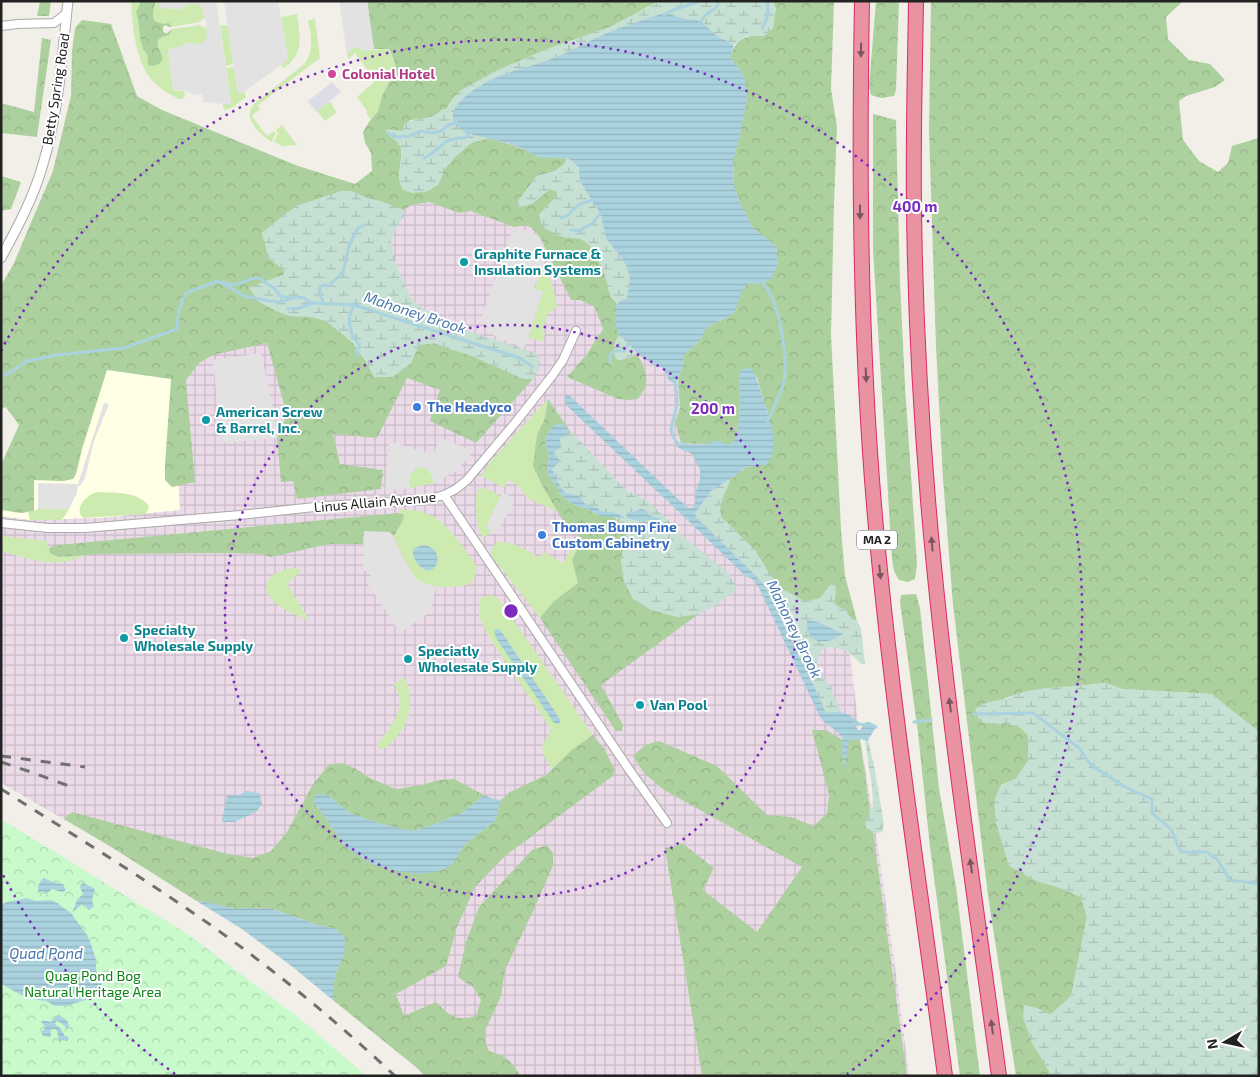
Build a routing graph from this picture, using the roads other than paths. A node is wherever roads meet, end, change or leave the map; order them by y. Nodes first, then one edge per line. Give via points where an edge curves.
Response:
1 (68, 1) edge
2 (862, 1) edge
3 (916, 1) edge
4 (67, 13) junction
5 (1, 26) edge
6 (1, 258) edge
7 (576, 331) dead end
8 (444, 496) junction
9 (1, 523) edge
10 (667, 823) dead end
11 (945, 1076) edge
12 (998, 1076) edge

1 - 4 street, Betty Spring Road
2 -> 11 highway, MA 2 via 861,258 874,504 891,672
12 -> 3 highway via 946,674 928,500 914,210
4 - 5 street via 54,23
4 - 6 street, Betty Spring Road via 56,103 45,157 34,191
7 - 8 street via 556,370 515,424 467,480
8 - 9 street, Linus Allain Avenue via 85,528
8 - 10 street, Linus Allain Avenue

